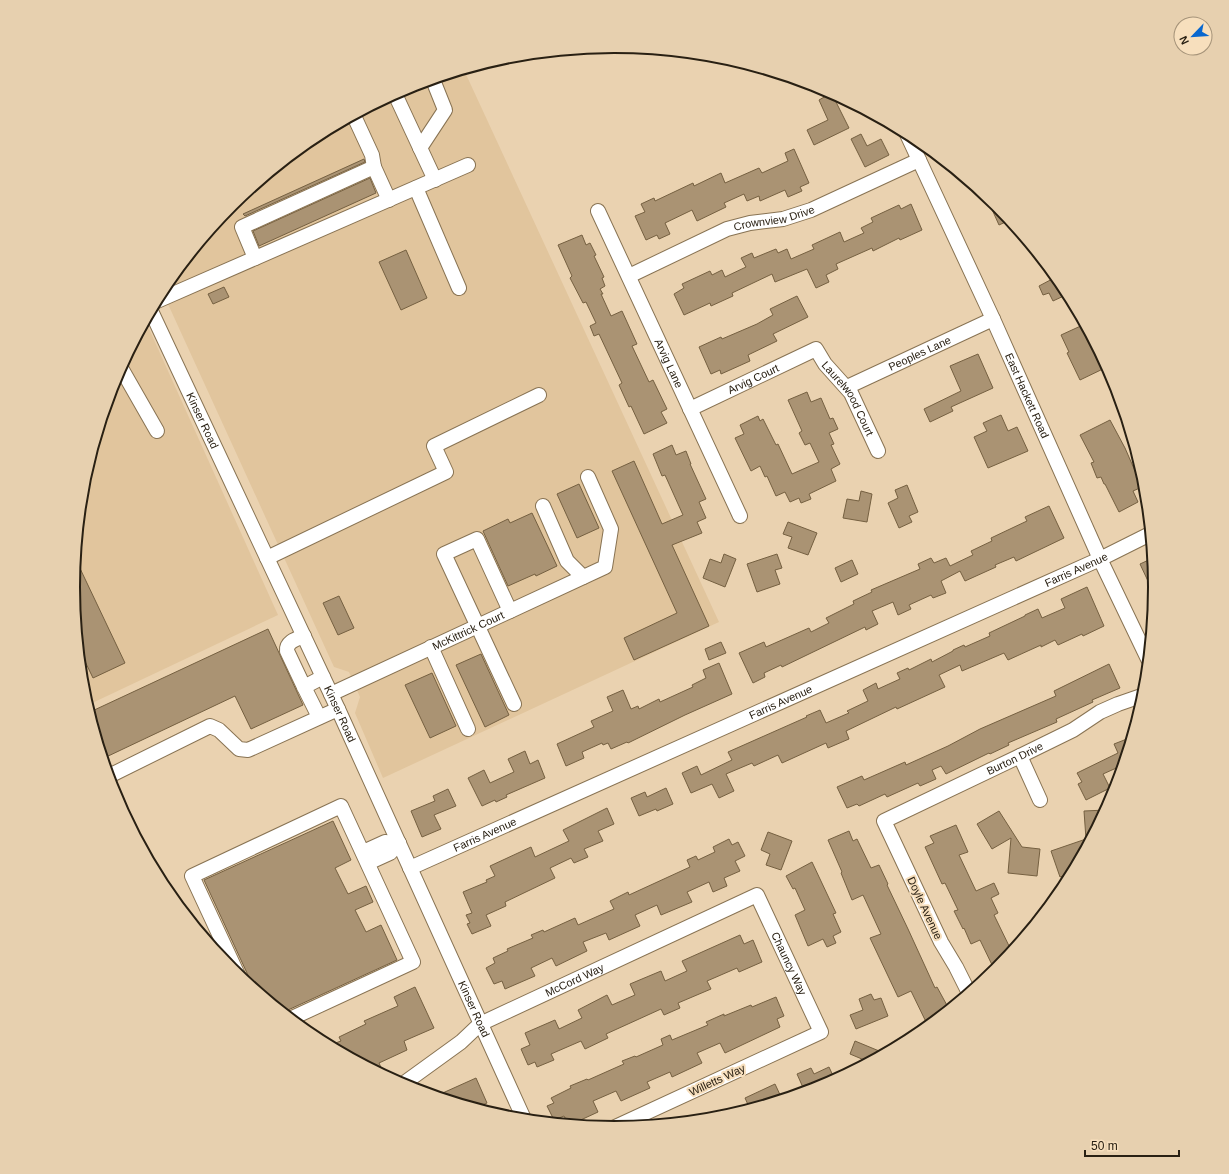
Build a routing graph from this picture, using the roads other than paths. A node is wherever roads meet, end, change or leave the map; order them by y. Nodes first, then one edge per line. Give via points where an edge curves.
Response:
1 (435, 84) edge
2 (398, 99) edge
3 (356, 120) edge
4 (911, 143) edge
5 (420, 148) junction
6 (919, 160) junction
7 (468, 166) dead end
8 (374, 167) junction
9 (435, 180) junction
10 (416, 188) junction
11 (389, 200) junction
12 (598, 211) dead end
13 (255, 258) junction
14 (629, 276) junction
15 (459, 288) dead end
16 (166, 297) edge
17 (154, 317) edge
18 (993, 319) junction
19 (816, 348) joint
20 (125, 375) edge
21 (847, 387) junction
22 (539, 395) dead end
23 (690, 408) junction
24 (157, 431) dead end
25 (878, 450) dead end
26 (588, 477) dead end
27 (543, 506) dead end
28 (740, 516) dead end
29 (1146, 536) edge
30 (267, 558) junction
31 (1100, 559) junction
32 (583, 577) junction
33 (510, 611) junction
34 (477, 626) junction
35 (304, 636) junction
36 (431, 647) junction
37 (1144, 652) edge
38 (323, 677) junction
39 (304, 687) junction
40 (331, 694) junction
41 (1136, 698) edge
42 (514, 704) dead end
43 (338, 709) junction
44 (319, 717) junction
45 (468, 729) dead end
46 (1020, 756) junction
47 (114, 773) edge
48 (1040, 800) dead end
49 (884, 821) joint
50 (399, 843) junction
51 (366, 858) junction
52 (410, 868) junction
53 (757, 895) joint
54 (230, 957) edge
55 (967, 988) edge
56 (296, 1016) edge
57 (480, 1024) junction
58 (821, 1032) joint
59 (409, 1080) edge
60 (521, 1113) edge
61 (629, 1121) edge

1 - 5 street via 445,110
2 - 5 street
3 - 8 street via 372,155
4 - 6 street, East Hackett Road
5 - 9 street
6 - 14 street, Crownview Drive via 811,210 783,219 750,223 727,230
6 - 18 street, East Hackett Road
7 - 9 street
8 - 11 street
8 - 13 street via 242,227
9 - 10 street
10 - 11 street
10 - 15 street
11 - 13 street
12 - 14 street, Arvig Lane
13 - 16 street
14 - 23 street, Arvig Lane
17 - 30 street, Kinser Road
18 - 21 street, Peoples Lane
18 - 31 street, East Hackett Road
19 - 21 street, Laurelwood Court via 824,364
19 - 23 street, Arvig Court
20 - 24 street
21 - 25 street, Laurelwood Court
22 - 30 street via 434,446 446,472
23 - 28 street, Arvig Lane
26 - 32 street, McKittrick Court via 611,529 605,567
27 - 32 street via 567,561
29 - 31 street, Farris Avenue
30 - 35 street, Kinser Road
31 - 37 street, East Hackett Road
31 - 52 street, Farris Avenue
32 - 33 street, McKittrick Court
33 - 34 street, McKittrick Court
33 - 34 street via 477,538 444,554
34 - 36 street, McKittrick Court
34 - 42 street
35 - 38 street, Kinser Road
35 - 39 street via 290,643 287,651
36 - 40 street, McKittrick Court
36 - 45 street
38 - 39 street
38 - 40 street, Kinser Road
39 - 44 street
40 - 43 street, Kinser Road
41 - 46 street, Burton Drive via 1100,712 1073,730
43 - 44 street
43 - 50 street, Kinser Road
44 - 47 street via 248,750 239,749 219,730 210,726
46 - 48 street
46 - 49 street, Burton Drive
49 - 55 street, Doyle Avenue via 940,942
50 - 51 street via 390,853
50 - 52 street, Kinser Road
51 - 54 street via 341,806 192,876
51 - 56 street via 413,962
52 - 57 street, Kinser Road
53 - 57 street, McCord Way
53 - 58 street, Chauncy Way
57 - 59 street, McCord Way via 461,1042
57 - 60 street, Kinser Road
58 - 61 street, Willetts Way

